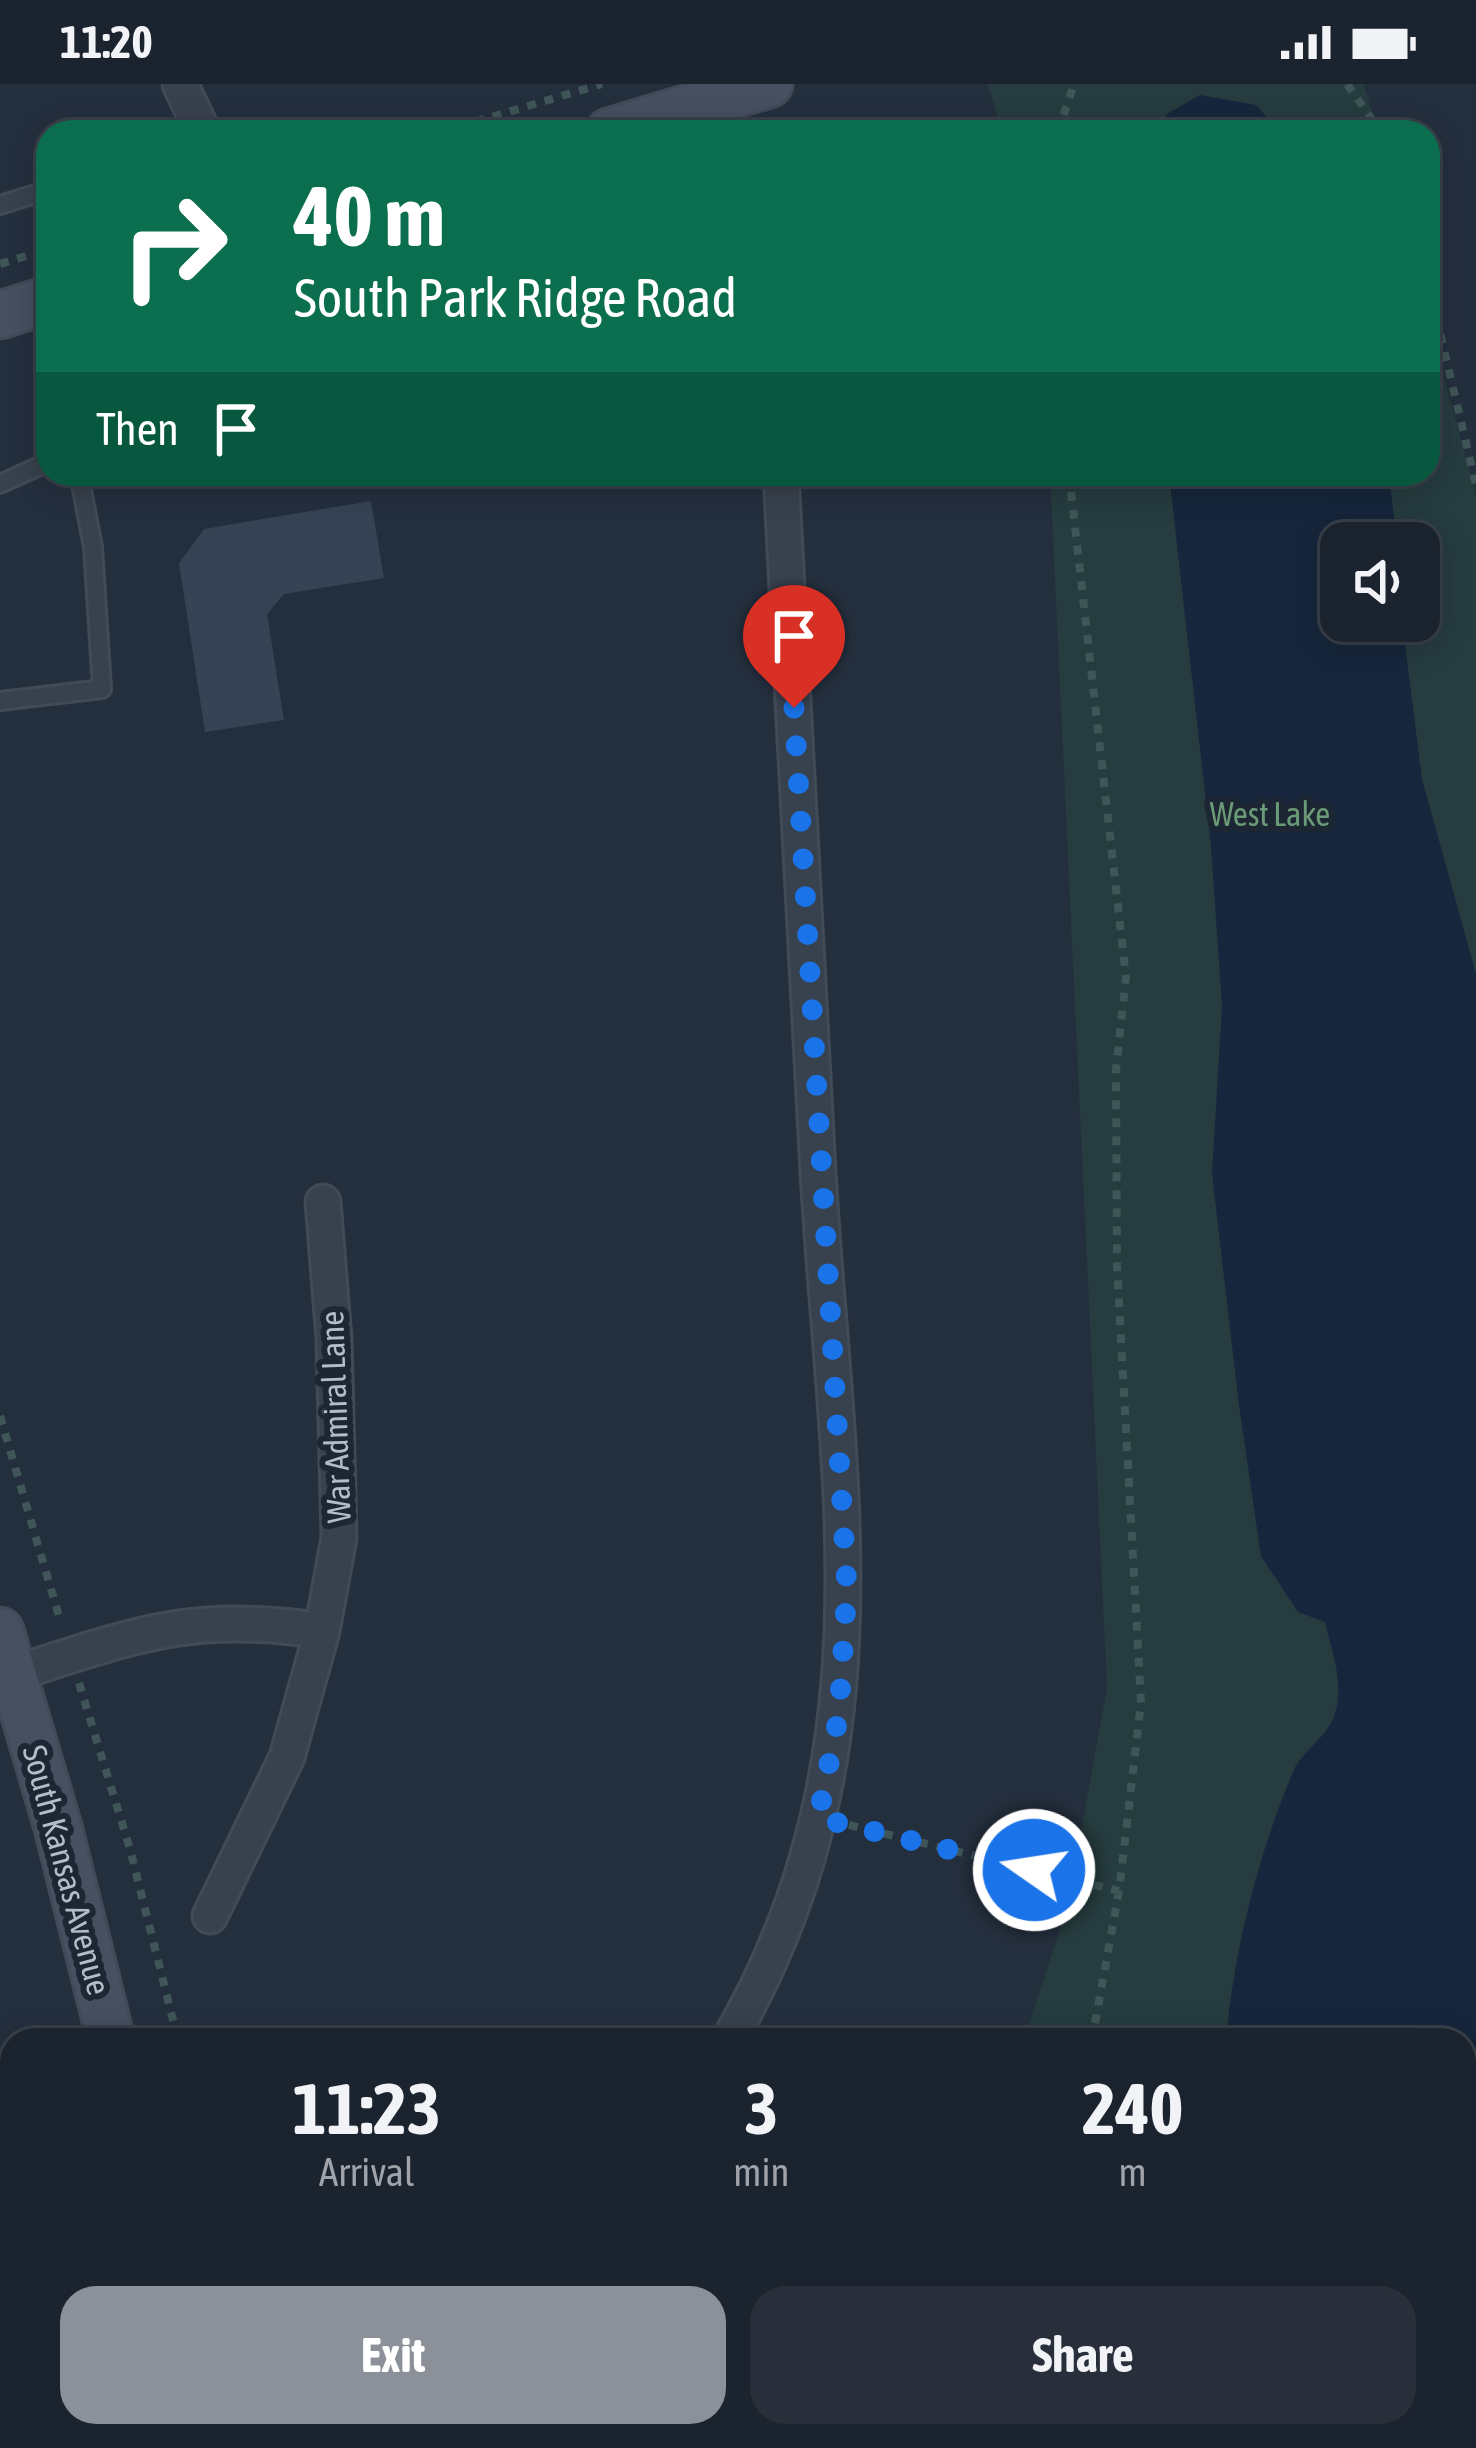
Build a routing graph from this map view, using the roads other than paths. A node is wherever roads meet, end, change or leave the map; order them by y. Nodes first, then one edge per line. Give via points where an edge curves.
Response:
1 (180, 84) edge
2 (769, 84) edge
3 (712, 106) edge
4 (197, 120) edge
5 (657, 120) edge
6 (36, 194) edge
7 (0, 205) edge
8 (36, 304) edge
9 (0, 314) edge
10 (36, 468) edge
11 (0, 484) edge
12 (81, 486) edge
13 (782, 486) edge
14 (0, 701) edge
15 (322, 1202) dead end
16 (322, 1630) junction
17 (6, 1652) edge
18 (210, 1916) dead end
19 (108, 2028) edge
20 (736, 2028) edge

1 - 4 street
2 - 3 street
3 - 5 street
6 - 7 lane
8 - 9 street
10 - 11 lane
12 - 14 lane via 102,689
13 - 20 street via 847,1588 839,1714 810,1862 768,1973
15 - 16 street, War Admiral Lane via 339,1538
16 - 17 street via 250,1620 161,1626 71,1655
16 - 18 street, War Admiral Lane via 287,1757
17 - 19 street, South Kansas Avenue

